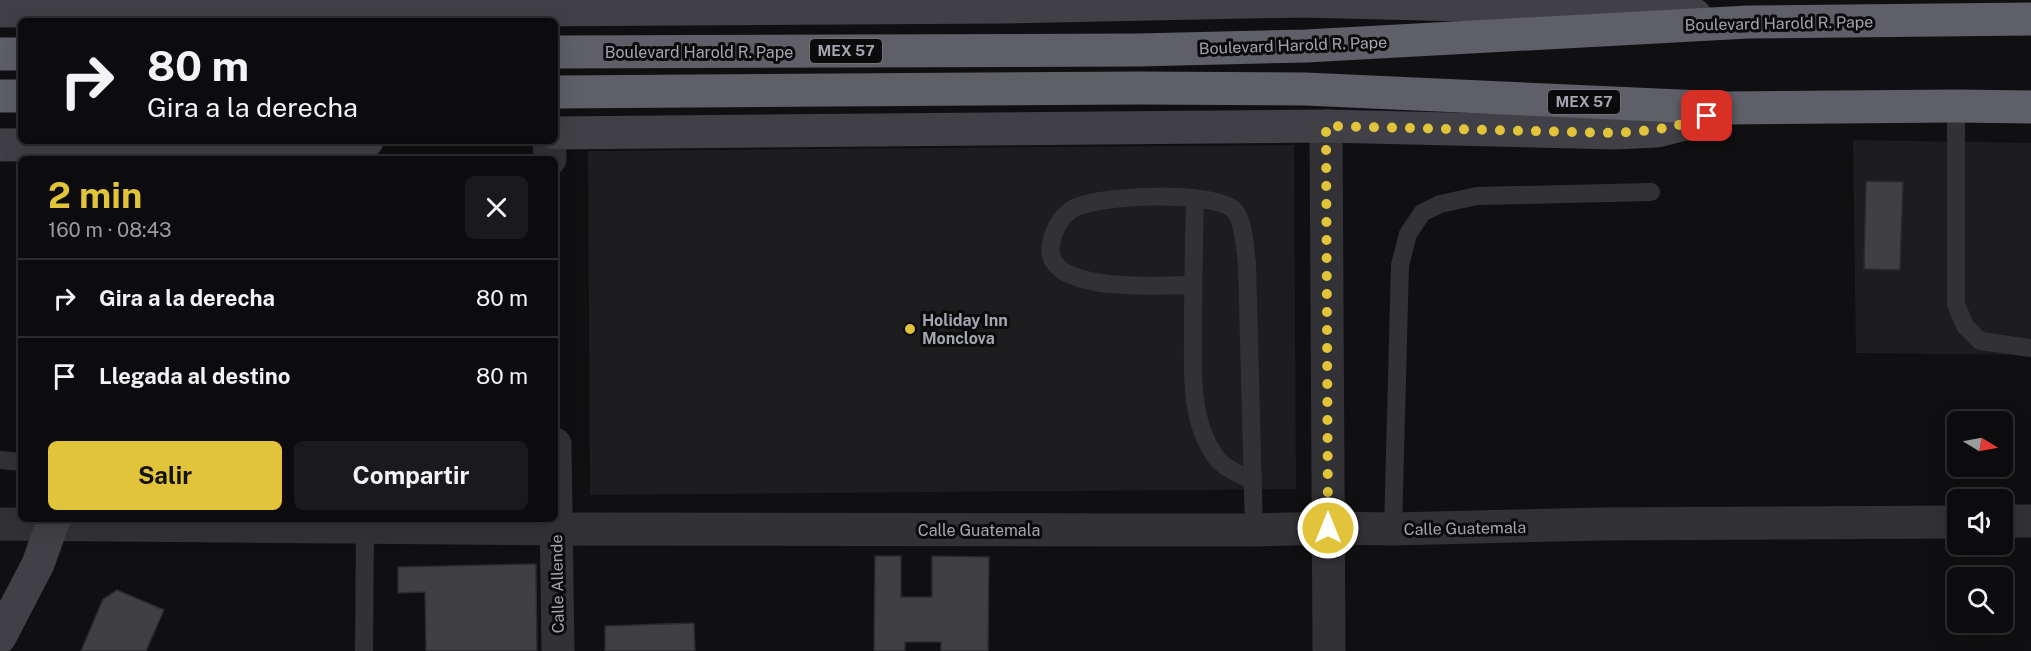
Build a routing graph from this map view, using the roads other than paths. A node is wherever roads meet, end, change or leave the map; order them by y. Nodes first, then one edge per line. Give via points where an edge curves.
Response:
1 (1302, 0) edge
2 (185, 5) edge
3 (521, 5) edge
4 (577, 5) edge
5 (348, 6) edge
6 (0, 11) edge
7 (70, 15) edge
8 (431, 16) edge
9 (2031, 19) edge
10 (1748, 22) junction
11 (558, 52) edge
12 (0, 54) edge
13 (18, 54) edge
14 (558, 92) edge
15 (0, 96) edge
16 (18, 96) edge
17 (1956, 106) junction
18 (2031, 107) edge
19 (1725, 108) junction
20 (1326, 126) junction
21 (558, 133) edge
22 (261, 144) edge
23 (0, 145) edge
24 (120, 148) edge
25 (1652, 192) dead end
26 (1195, 198) junction
27 (1192, 285) junction
28 (2031, 348) edge
29 (0, 460) edge
30 (18, 462) edge
31 (1253, 481) junction
32 (2031, 521) edge
33 (36, 522) edge
34 (54, 522) edge
35 (106, 522) edge
36 (556, 522) edge
37 (1947, 522) edge
38 (2013, 522) edge
39 (0, 524) edge
40 (365, 527) junction
41 (1328, 528) junction
42 (556, 529) junction
43 (1394, 529) junction
44 (1254, 530) junction
45 (0, 637) edge
46 (364, 651) edge
47 (558, 651) edge
48 (1329, 651) edge

1 - 4 street via 1004,8
1 - 10 street via 1672,12
2 - 5 street
2 - 7 street
3 - 4 street
3 - 8 street
5 - 8 street
6 - 7 street
9 - 10 highway, Boulevard Harold R. Pape / MEX 57
10 - 11 highway, Boulevard Harold R. Pape / MEX 57 via 1306,46
12 - 13 highway
14 - 19 highway, MEX 57 via 1305,89
15 - 16 highway
17 - 18 highway, MEX 57
17 - 19 highway, MEX 57
17 - 28 lane via 1956,304 1965,326 1980,340
19 - 20 street via 1657,131 1614,133
20 - 21 street
20 - 41 street
22 - 24 street
23 - 24 street
25 - 43 lane via 1477,196 1440,204 1422,213 1408,234 1400,265
26 - 27 lane
26 - 27 lane via 1112,198 1085,204 1071,211 1054,228 1050,248 1054,265 1079,279 1125,285
26 - 31 lane via 1226,204 1236,212 1242,230 1247,264
27 - 31 lane via 1195,401 1203,435 1216,458
29 - 30 lane
31 - 44 lane
32 - 38 street
33 - 39 street, Calle Guatemala
34 - 45 street via 38,564
35 - 40 street, Calle Guatemala
36 - 42 street, Calle Allende
37 - 43 street, Calle Guatemala
40 - 42 street, Calle Guatemala
40 - 46 lane
41 - 43 street, Calle Guatemala
41 - 44 street, Calle Guatemala
41 - 48 street
42 - 44 street, Calle Guatemala
42 - 47 street, Calle Allende

